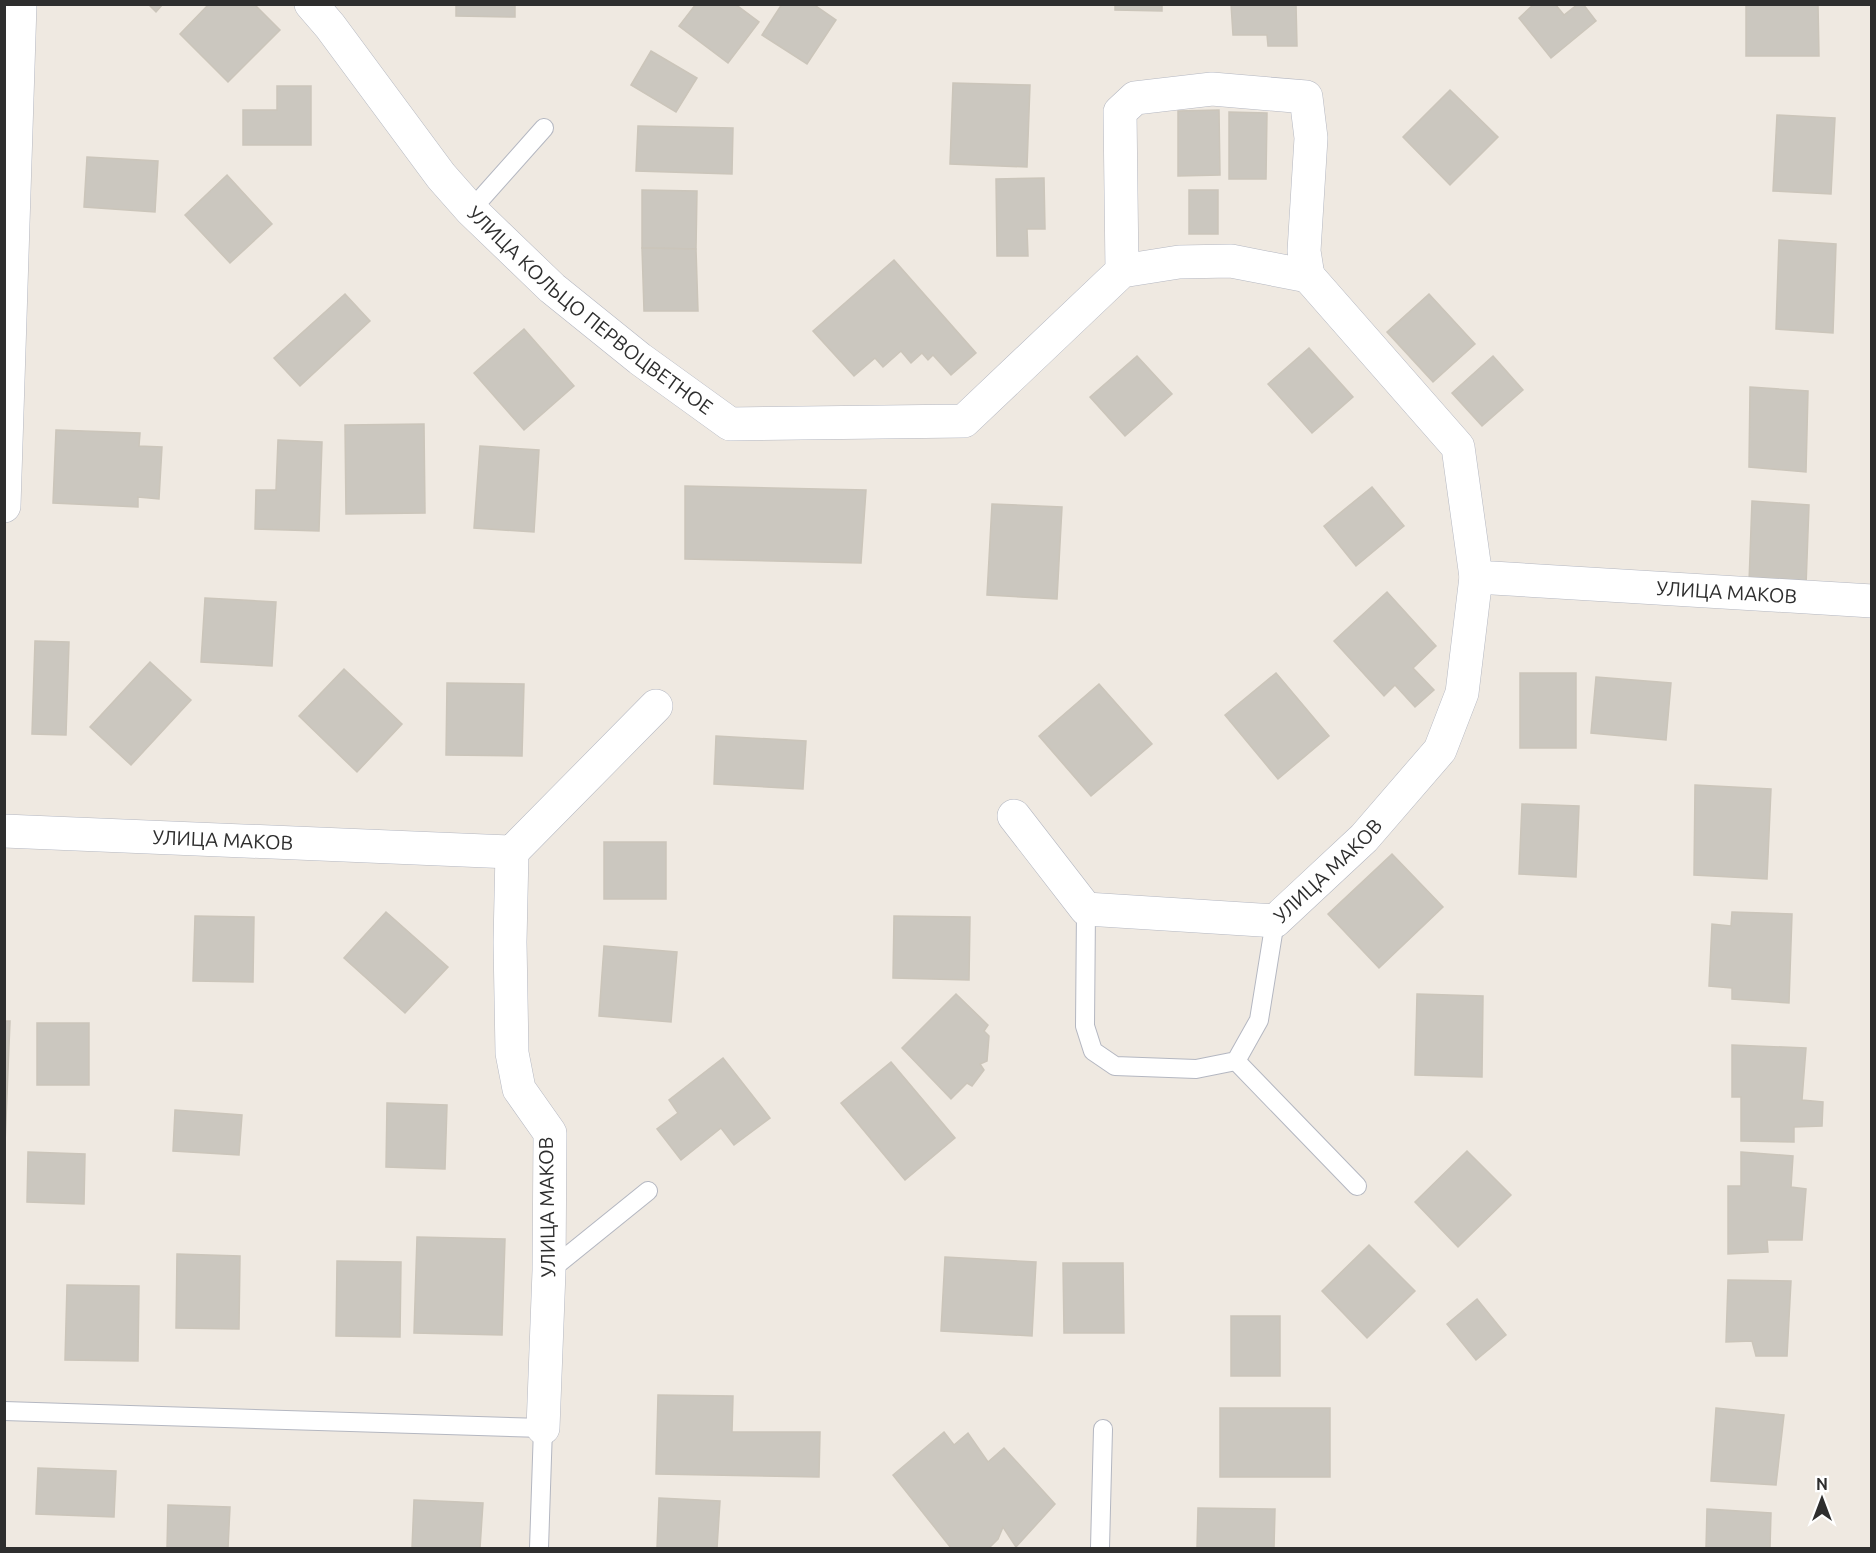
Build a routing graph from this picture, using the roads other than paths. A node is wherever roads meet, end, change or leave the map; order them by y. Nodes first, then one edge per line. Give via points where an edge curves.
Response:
1 (20, 4) edge
2 (311, 4) edge
3 (544, 128) dead end
4 (471, 210) junction
5 (1122, 271) junction
6 (1308, 276) junction
7 (4, 506) edge
8 (1476, 577) junction
9 (1872, 601) edge
10 (656, 706) dead end
11 (1014, 816) dead end
12 (4, 831) edge
13 (512, 852) junction
14 (1086, 909) junction
15 (1275, 921) junction
16 (1236, 1061) junction
17 (1357, 1186) dead end
18 (648, 1191) dead end
19 (549, 1271) junction
20 (4, 1411) edge
21 (543, 1428) junction
22 (1103, 1429) dead end
23 (539, 1548) edge
24 (1100, 1548) edge

1 - 7 street
2 - 4 street, УЛИЦА КОЛЬЦО ПЕРВОЦВЕТНОЕ
3 - 4 lane
4 - 5 street, УЛИЦА КОЛЬЦО ПЕРВОЦВЕТНОЕ via 552,288 729,424 964,421
5 - 6 street via 1179,262 1231,261
5 - 6 street via 1120,112 1135,98 1212,89 1306,97 1311,138 1304,250
6 - 8 street, УЛИЦА МАКОВ via 1458,447
8 - 9 street, УЛИЦА МАКОВ
8 - 15 street, УЛИЦА МАКОВ via 1462,693 1440,750 1364,838
10 - 13 street
11 - 14 street
12 - 13 street, УЛИЦА МАКОВ
13 - 19 street, УЛИЦА МАКОВ via 512,1053 519,1089 550,1134
14 - 15 street, УЛИЦА МАКОВ
14 - 16 lane via 1085,1026 1093,1052 1115,1066 1196,1069
15 - 16 lane via 1259,1020
16 - 17 lane
18 - 19 lane
19 - 21 street, УЛИЦА МАКОВ
20 - 21 lane
21 - 23 lane
22 - 24 lane

